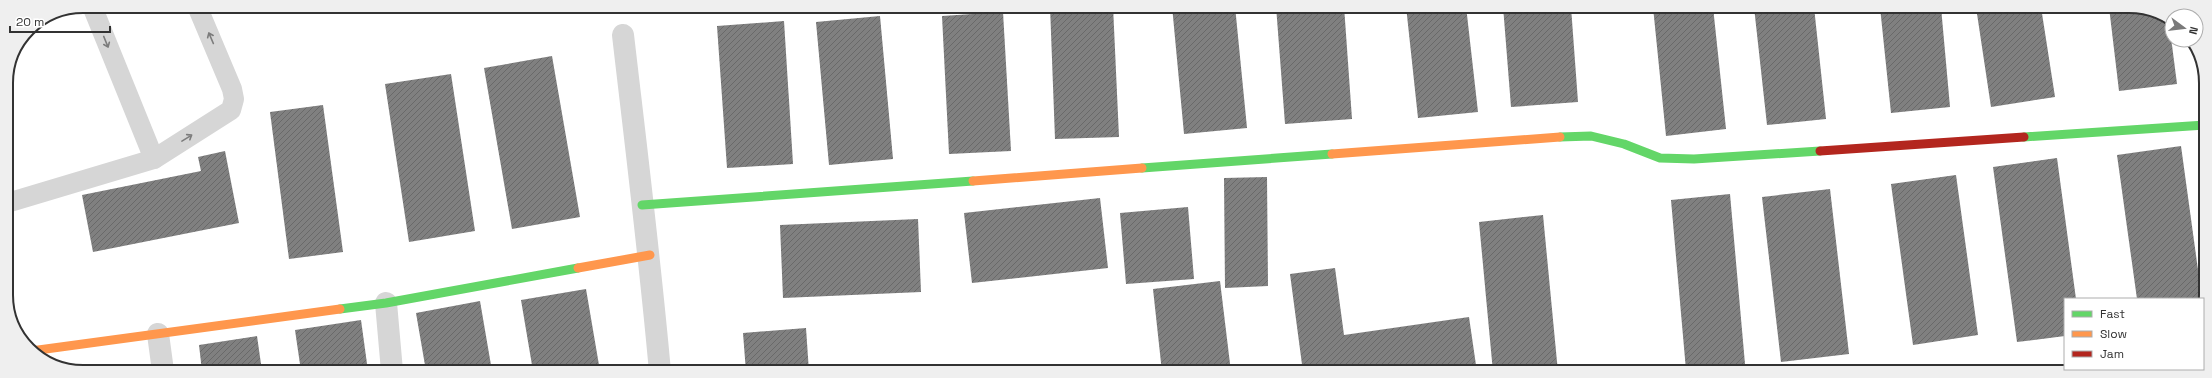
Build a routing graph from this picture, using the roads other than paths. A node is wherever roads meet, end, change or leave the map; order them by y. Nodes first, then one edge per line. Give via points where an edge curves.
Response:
1 (95, 13) edge
2 (201, 13) edge
3 (623, 35) dead end
4 (2199, 124) edge
5 (154, 159) junction
6 (13, 201) edge
7 (642, 206) junction
8 (650, 255) junction
9 (386, 303) junction
10 (158, 334) junction
11 (40, 350) edge
12 (162, 365) edge
13 (391, 365) edge
14 (659, 365) edge

1 -> 5 lane
5 -> 2 lane via 231,110 234,98 232,89
3 - 7 street
4 - 7 street via 1694,159 1660,158 1624,144 1591,136 1548,138
5 - 6 lane
7 - 8 street
8 - 9 street
8 - 14 street
9 - 10 street
9 - 13 street
10 - 11 street
10 - 12 street

